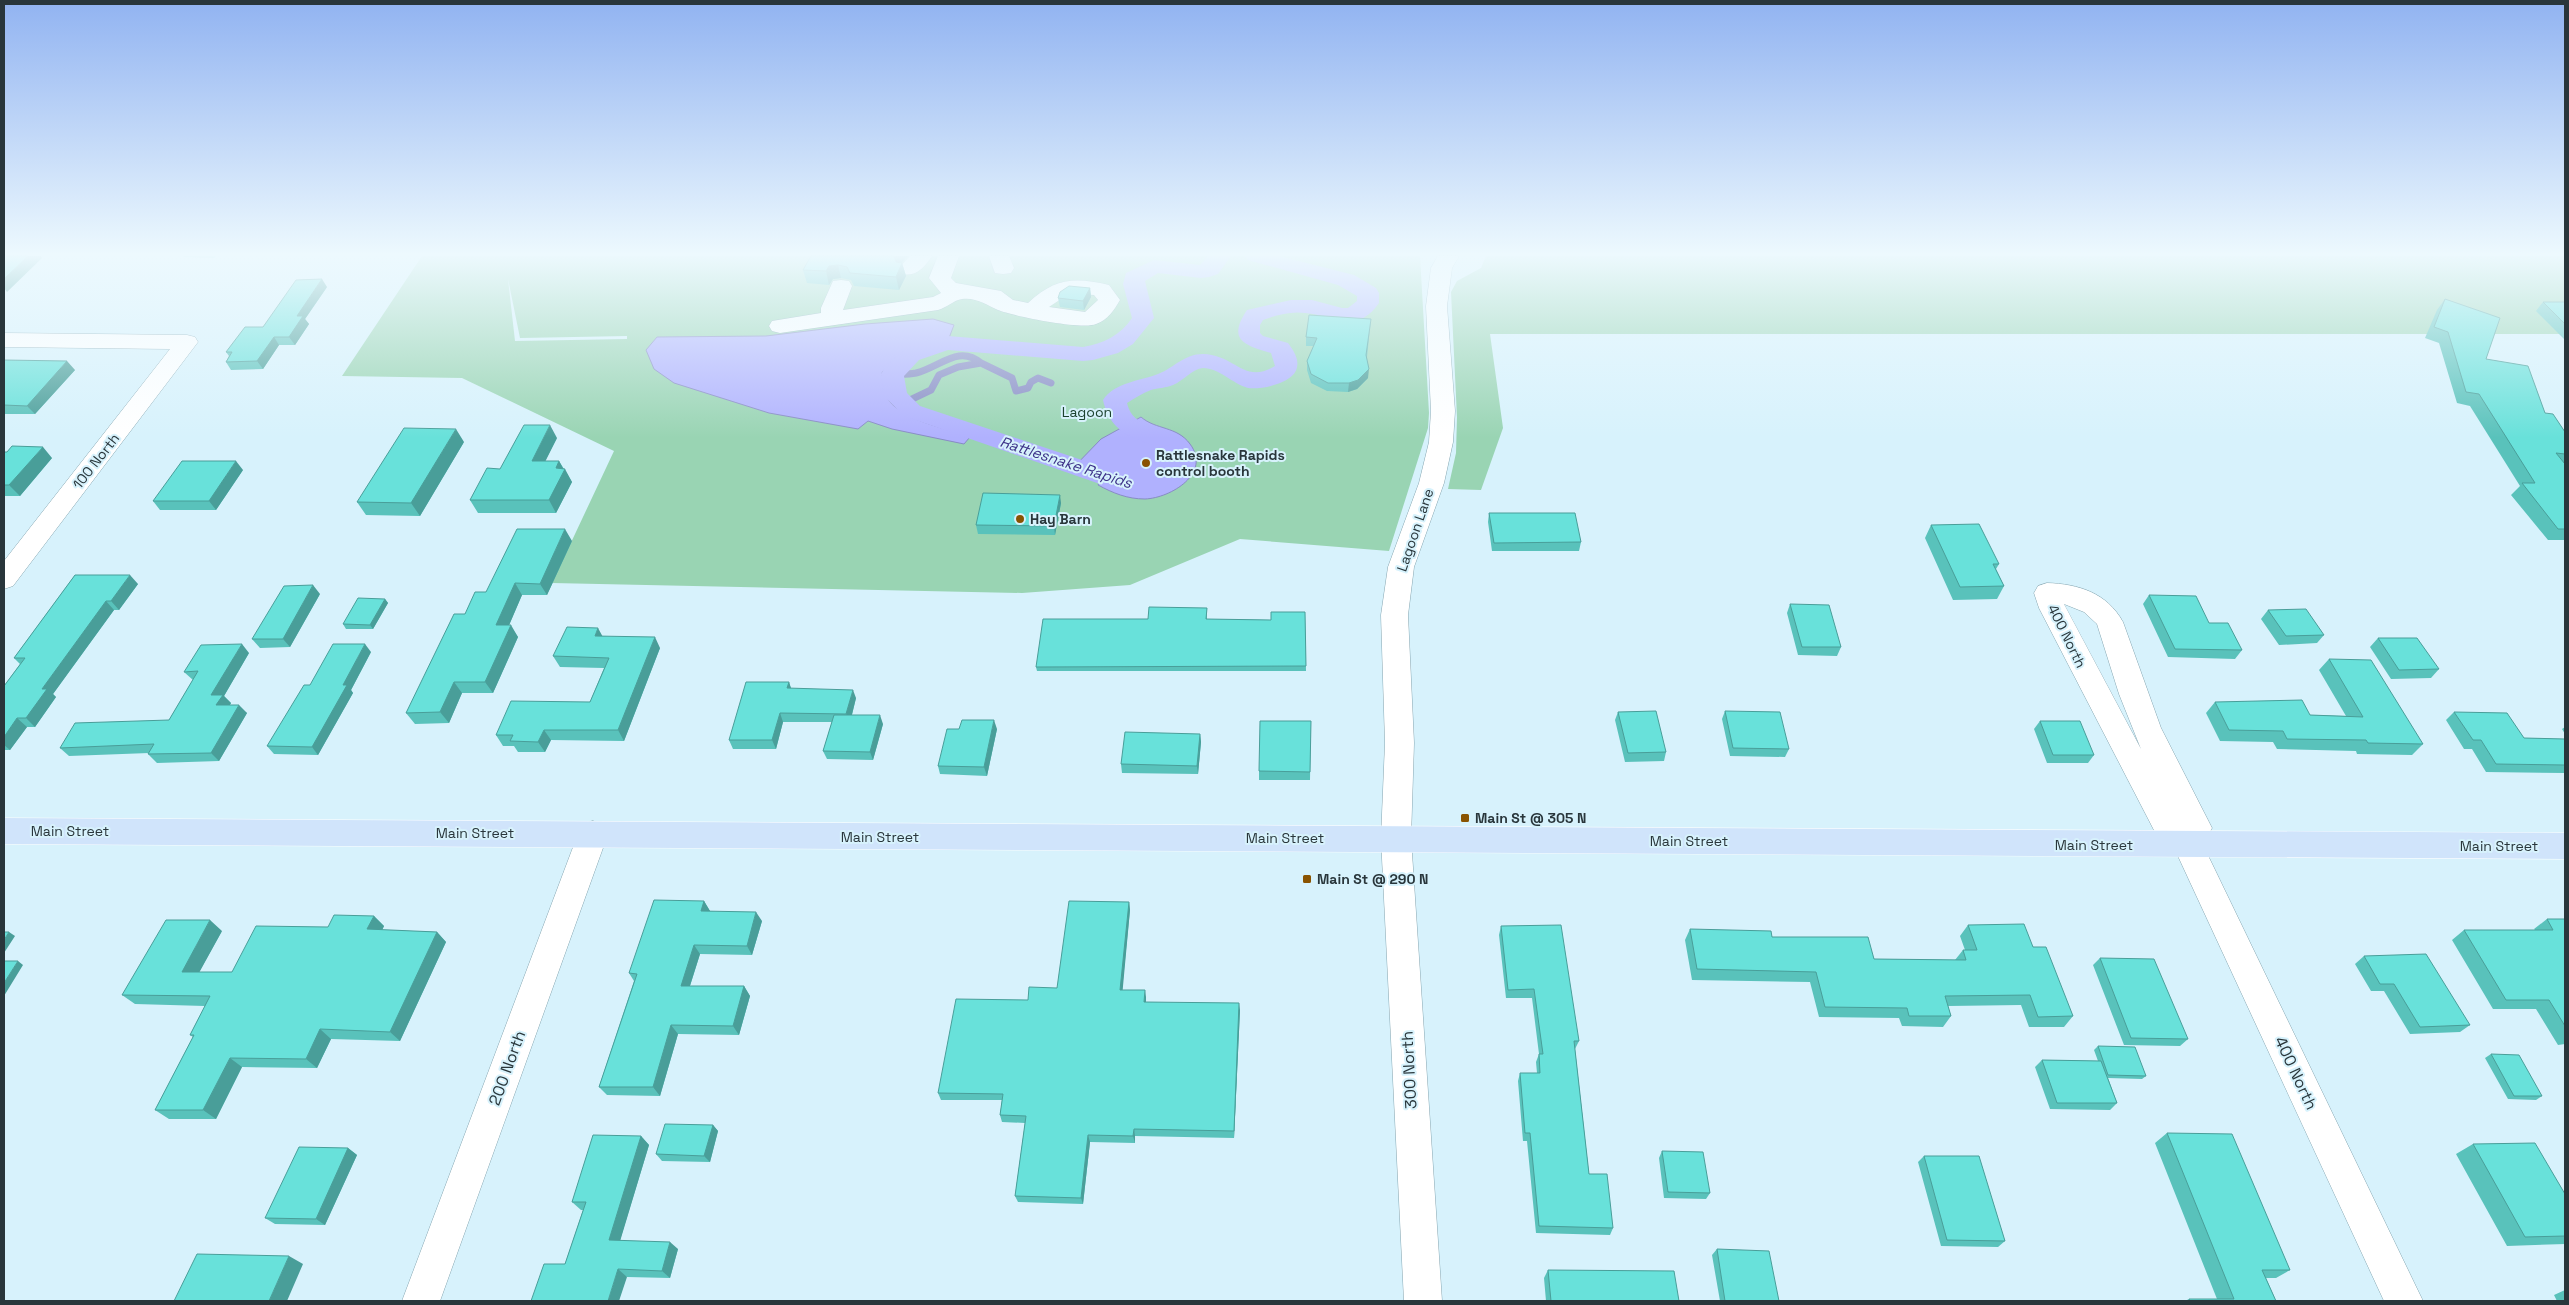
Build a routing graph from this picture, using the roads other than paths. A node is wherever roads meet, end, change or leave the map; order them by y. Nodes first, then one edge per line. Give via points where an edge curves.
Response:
1 (840, 317) edge
2 (1437, 317) edge
3 (832, 318) joint
4 (780, 326) dead end
5 (4, 340) edge
6 (4, 579) edge
7 (2155, 744) junction
8 (2126, 747) junction
9 (4, 831) edge
10 (593, 834) junction
11 (1396, 838) junction
12 (2188, 845) junction
13 (2565, 846) edge
14 (421, 1301) edge
15 (1423, 1301) edge
16 (2404, 1301) edge

1 - 3 street
2 - 11 street, Lagoon Lane via 1442,434 1428,493 1402,563 1396,603 1400,730
3 - 4 street
5 - 6 street, 100 North via 187,342
7 - 8 street
7 - 8 street, 400 North via 2133,695 2113,626 2105,614 2078,597 2047,593
7 - 12 street, 400 North via 2196,828
8 - 12 street, 400 North via 2168,827
9 - 10 main road, Main Street
10 - 11 main road, Main Street
10 - 14 street, 200 North
11 - 12 main road, Main Street
11 - 15 street, 300 North
12 - 13 main road, Main Street
12 - 16 street, 400 North

